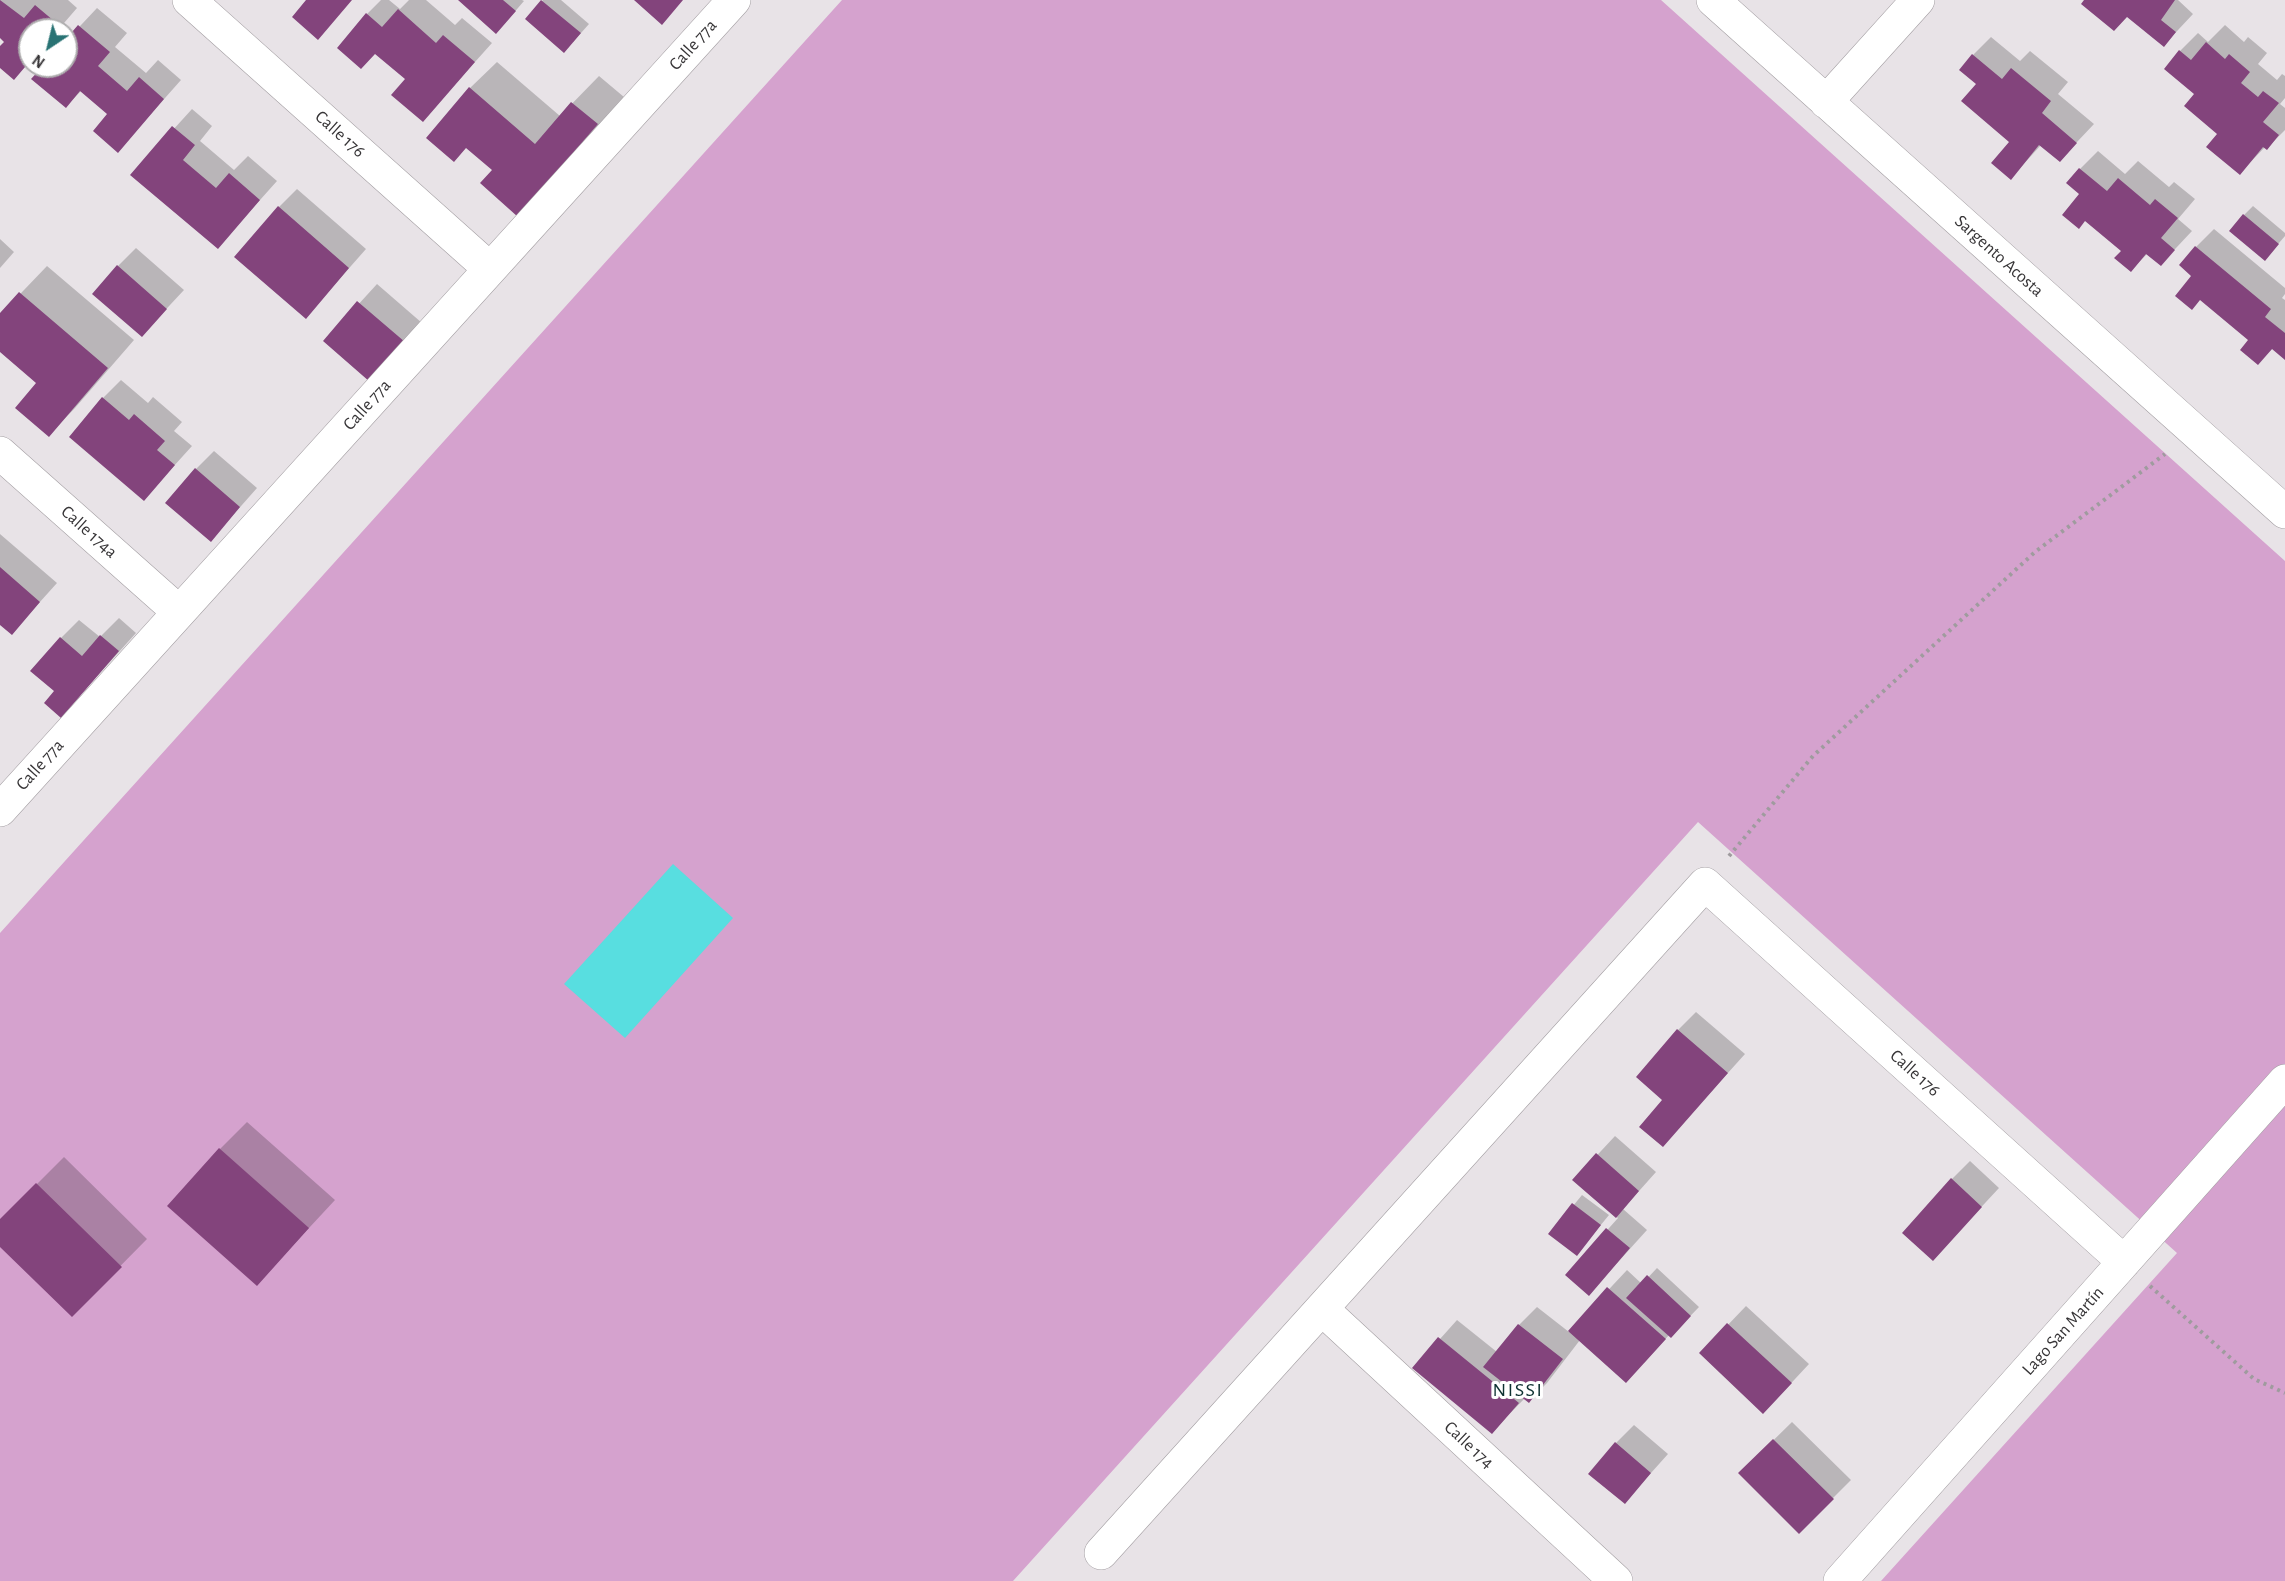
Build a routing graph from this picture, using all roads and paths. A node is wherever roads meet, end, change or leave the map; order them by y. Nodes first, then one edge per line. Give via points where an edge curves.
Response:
1 (189, 0) edge
2 (734, 0) edge
3 (1713, 0) edge
4 (1918, 0) edge
5 (1826, 102) junction
6 (490, 269) junction
7 (2195, 432) junction
8 (0, 453) edge
9 (2285, 512) edge
10 (178, 612) junction
11 (0, 810) edge
12 (1706, 884) junction
13 (2285, 1081) edge
14 (2124, 1262) junction
15 (1322, 1309) junction
16 (2285, 1393) edge
17 (1101, 1553) dead end
18 (1616, 1581) edge
19 (1840, 1581) edge

1 - 6 street, Calle 176
2 - 6 street, Calle 77a
3 - 5 street, Sargento Acosta
4 - 5 street
5 - 7 street, Sargento Acosta
6 - 10 street, Calle 77a
7 - 9 street, Sargento Acosta
7 - 12 path via 2035,552 1813,756
8 - 10 street, Calle 174a
10 - 11 street, Calle 77a
12 - 14 street, Calle 176
12 - 15 street
13 - 14 street, Lago San Martín
14 - 16 path via 2254,1378
14 - 19 street, Lago San Martín
15 - 17 street
15 - 18 street, Calle 174

